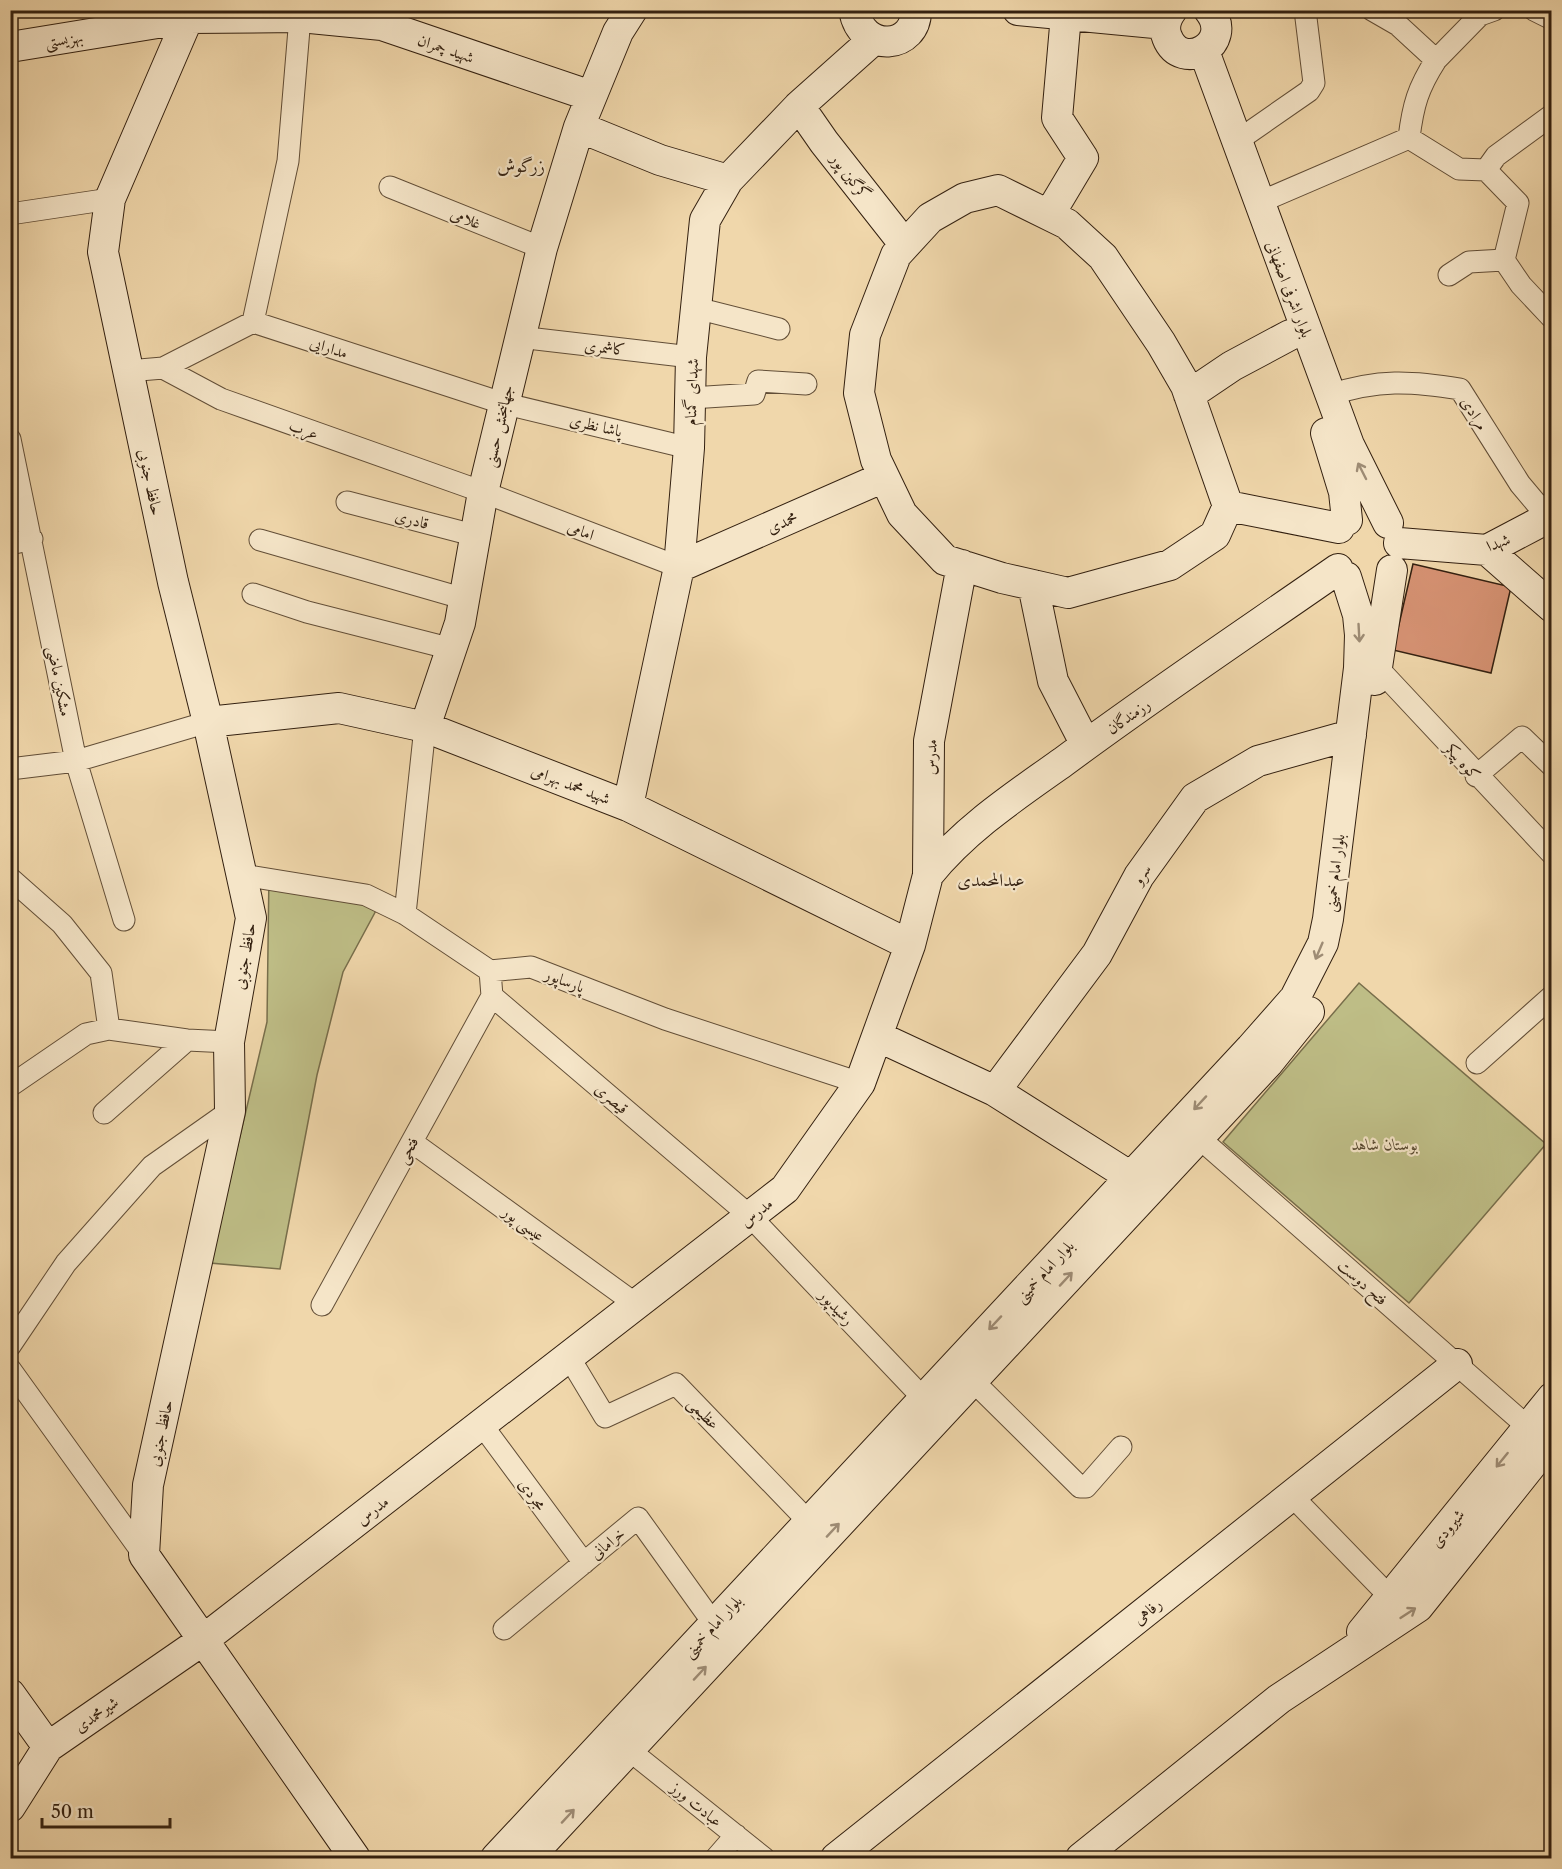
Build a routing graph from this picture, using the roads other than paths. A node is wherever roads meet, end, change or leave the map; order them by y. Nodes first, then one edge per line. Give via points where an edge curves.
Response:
1 (632, 10) edge
2 (916, 10) edge
3 (1018, 10) edge
4 (1305, 10) edge
5 (1372, 10) edge
6 (1494, 10) edge
7 (1534, 10) edge
8 (848, 11) edge
9 (188, 14) edge
10 (1066, 15) junction
11 (300, 17) junction
12 (1169, 17) edge
13 (1551, 19) edge
14 (1208, 30) edge
15 (873, 40) junction
16 (10, 47) edge
17 (1436, 60) junction
18 (591, 96) junction
19 (799, 106) junction
20 (1551, 115) edge
21 (579, 127) junction
22 (1409, 138) junction
23 (1237, 141) junction
24 (1486, 170) junction
25 (728, 180) junction
26 (390, 187) dead end
27 (110, 199) junction
28 (1258, 203) junction
29 (10, 214) edge
30 (1049, 215) junction
31 (905, 245) junction
32 (542, 248) junction
33 (1504, 260) junction
34 (1449, 275) dead end
35 (696, 308) junction
36 (1551, 318) edge
37 (252, 322) junction
38 (779, 329) dead end
39 (1290, 335) junction
40 (519, 337) junction
41 (691, 357) junction
42 (163, 368) junction
43 (128, 371) junction
44 (806, 384) dead end
45 (1189, 395) junction
46 (1330, 395) junction
47 (690, 398) junction
48 (502, 403) junction
49 (10, 439) edge
50 (689, 448) junction
51 (884, 477) junction
52 (483, 492) junction
53 (347, 502) dead end
54 (1228, 506) junction
55 (1549, 511) edge
56 (1343, 524) junction
57 (477, 537) junction
58 (32, 539) junction
59 (260, 540) dead end
60 (10, 544) edge
61 (1393, 545) junction
62 (1487, 550) junction
63 (962, 565) junction
64 (679, 567) junction
65 (1342, 573) junction
66 (1033, 585) junction
67 (253, 594) dead end
68 (465, 599) junction
69 (1551, 607) edge
70 (452, 649) junction
71 (1377, 667) junction
72 (208, 722) junction
73 (425, 727) junction
74 (1351, 735) junction
75 (1086, 745) junction
76 (76, 761) junction
77 (1551, 766) edge
78 (10, 769) edge
79 (1476, 776) junction
80 (628, 806) junction
81 (1551, 854) edge
82 (243, 875) junction
83 (928, 875) junction
84 (10, 878) edge
85 (405, 914) junction
86 (123, 920) dead end
87 (910, 945) junction
88 (490, 971) junction
89 (492, 996) junction
90 (1551, 996) edge
91 (109, 1029) junction
92 (879, 1037) junction
93 (187, 1041) junction
94 (229, 1042) junction
95 (1477, 1063) dead end
96 (860, 1083) junction
97 (10, 1086) edge
98 (995, 1092) junction
99 (230, 1111) junction
100 (104, 1113) dead end
101 (1198, 1137) junction
102 (412, 1142) junction
103 (1131, 1177) junction
104 (750, 1216) junction
105 (322, 1305) dead end
106 (637, 1305) junction
107 (10, 1346) edge
108 (569, 1357) junction
109 (1457, 1364) junction
110 (10, 1369) edge
111 (972, 1380) junction
112 (1551, 1398) edge
113 (924, 1399) junction
114 (482, 1425) junction
115 (1540, 1433) edge
116 (1121, 1447) dead end
117 (1292, 1496) junction
118 (809, 1522) junction
119 (144, 1555) junction
120 (584, 1563) junction
121 (1391, 1598) junction
122 (714, 1624) junction
123 (504, 1629) dead end
124 (203, 1640) junction
125 (1341, 1657) junction
126 (10, 1694) edge
127 (48, 1747) junction
128 (629, 1750) junction
129 (10, 1807) edge
130 (736, 1835) junction
131 (355, 1858) edge
132 (496, 1858) edge
133 (528, 1858) edge
134 (716, 1858) edge
135 (764, 1858) edge
136 (836, 1858) edge
137 (1081, 1858) edge

1 - 18 street via 618,32
2 - 15 street via 916,19 907,35 891,42
3 - 10 street
4 - 23 street via 1314,83 1309,91
5 - 17 street via 1398,25
6 - 17 street via 1480,15
7 - 13 street
8 - 15 street via 859,29
9 - 11 street, شهید چمران
9 - 16 street, بهزیستی
9 - 27 street, حافظ جنوبی
10 - 12 street
10 - 30 street via 1057,118 1083,158
11 - 18 street, شهید چمران via 382,26
11 - 37 street via 288,161
12 - 14 street via 1168,41
14 - 23 street, بلوار اشرفی اصفهانی
14 - 39 street, بلوار اشرفی اصفهانی
15 - 19 street, شهدای گمنام
17 - 22 street via 1413,103
18 - 21 street
19 - 25 street, شهدای گمنام
19 - 31 street, گرگین پور
20 - 24 street via 1496,156
21 - 25 street via 660,160
21 - 32 street, جهانبخش حسنی
22 - 24 street via 1459,170
22 - 28 street
23 - 28 street, بلوار اشرفی اصفهانی
24 - 33 street via 1518,203
25 - 35 street, شهدای گمنام via 705,220
26 - 32 street, غلامی
27 - 29 street
27 - 43 street, حافظ جنوبی via 103,252
28 - 46 street, بلوار اشرفی اصفهانی
30 - 31 street via 998,190 965,198 930,218
30 - 45 street via 1067,224 1102,257 1161,343
31 - 51 street via 896,255 865,335 859,393
32 - 40 street, جهانبخش حسنی
33 - 34 street via 1469,262
33 - 36 street
35 - 38 street
35 - 41 street, شهدای گمنام
37 - 42 street
37 - 48 street, مدارایی
39 - 45 street
39 - 56 street, بلوار اشرفی اصفهانی via 1344,492
40 - 41 street, کاشمری
40 - 48 street, جهانبخش حسنی
41 - 47 street, شهدای گمنام
42 - 43 street
42 - 52 street, عرب via 221,399
43 - 72 street, حافظ جنوبی via 173,582
44 - 47 street via 758,381 754,394
45 - 54 street
46 - 55 street, مرادی via 1363,384 1419,382 1460,389 1520,484
61 -> 46 street, بلوار اشرفی اصفهانی
47 - 50 street, شهدای گمنام
48 - 50 street, پاشا نظری
48 - 52 street, جهانبخش حسنی
49 - 58 street, مشکین ماضی
50 - 64 street, شهدای گمنام
51 - 63 street via 902,513 945,560
51 - 64 street, محمدی
52 - 57 street, جهانبخش حسنی
52 - 64 street, امامی
53 - 57 street, قادری
54 - 56 street
54 - 66 street via 1215,535 1170,565 1068,593
55 - 62 street, شهدا via 1540,522
56 - 61 street via 1368,514
56 - 65 street via 1331,548
57 - 68 street, جهانبخش حسنی
58 - 60 street
58 - 76 street, مشکین ماضی
59 - 68 street
61 - 62 street, شهدا
61 - 65 street via 1375,581 1355,581
61 - 71 street, بلوار امام خمینی
62 - 69 street
63 - 66 street
63 - 83 street, مدرس via 929,741
64 - 80 street, شهدای گمنام
65 -> 74 street, بلوار امام خمینی via 1354,596 1360,635
65 - 75 street, رزمندگان
66 - 75 street via 1053,681
67 - 70 street
68 - 70 street, جهانبخش حسنی
70 - 73 street, جهانبخش حسنی
71 - 79 street, کوه پیکر
71 - 101 street, بلوار امام خمینی via 1342,948 1312,1008 1268,1063
72 - 73 street, شهید محمد بهرامی via 339,708
72 - 76 street
72 - 82 street, حافظ جنوبی
73 - 80 street, شهید محمد بهرامی
73 - 85 street
74 - 98 street, سرو via 1258,761 1195,798 1139,876 1096,954
74 -> 103 street, بلوار امام خمینی via 1328,919 1312,967 1287,1007
75 - 83 street, رزمندگان via 989,816 946,852
76 - 78 street
76 - 86 street, مشکین ماضی
77 - 79 street via 1522,737
79 - 81 street, کوه پیکر
80 - 87 street, شهید محمد بهرامی
82 - 85 street via 366,895
82 - 94 street, حافظ جنوبی via 251,918
83 - 87 street, مدرس
84 - 91 street via 62,924 101,973
85 - 88 street
87 - 92 street, مدرس
88 - 89 street
88 - 96 street, پارساپور via 531,967 665,1019
89 - 102 street, فتحی
89 - 104 street, قیصری
90 - 95 street
91 - 93 street
91 - 97 street via 86,1035
92 - 96 street, مدرس
92 - 98 street
93 - 94 street
93 - 100 street
94 - 99 street, حافظ جنوبی
96 - 104 street, مدرس via 785,1189
98 - 103 street
99 - 107 street via 152,1166 66,1263
99 - 119 street, حافظ جنوبی via 148,1485
101 - 109 street, فتح دوست
111 -> 101 street, بلوار امام خمینی
102 - 105 street, فتحی
102 - 106 street, عیسی پور
103 -> 113 street, بلوار امام خمینی
104 - 106 street, مدرس
104 - 113 street, رشیدپور
106 - 108 street, مدرس
108 - 114 street, مدرس
108 - 118 street, عظیمی via 605,1417 675,1384
109 - 115 street, فتح دوست
109 - 117 street, رفاهی
110 - 119 street
111 - 116 street via 1080,1487 1086,1487
128 -> 111 street, بلوار امام خمینی
112 - 115 street, شیرودی
113 - 118 street, بلوار امام خمینی
114 - 120 street, مجردی
114 - 124 street, مدرس
115 -> 121 street, شیرودی
125 -> 115 street, شیرودی via 1418,1606
117 - 121 street
117 - 136 street, رفاهی
118 - 122 street, بلوار امام خمینی
119 - 124 street
120 - 122 street, خرامانی via 638,1518
120 - 123 street, خرامانی
121 - 125 street, شیرودی
122 - 132 street, بلوار امام خمینی
124 - 127 street, شیرمحمدی
124 - 131 street
125 - 137 street, شیرودی via 1279,1699
126 - 127 street
127 - 129 street, شیرمحمدی
128 - 130 street, عبادت ورز
133 -> 128 street, بلوار امام خمینی
130 - 134 street
130 - 135 street, عبادت ورز

